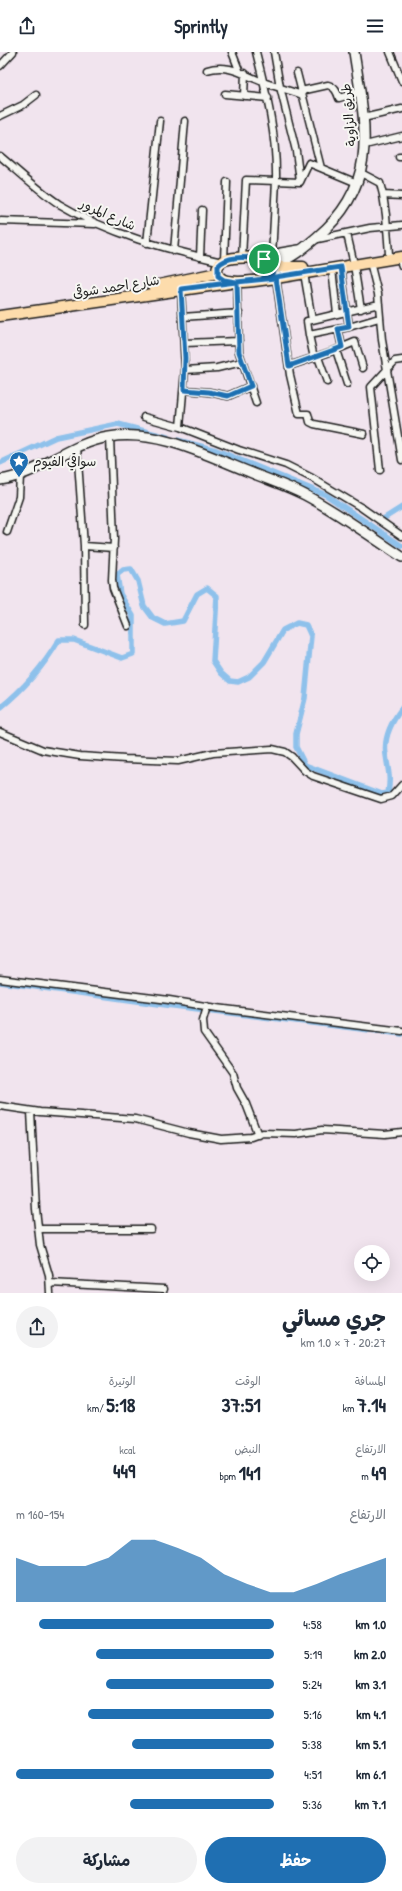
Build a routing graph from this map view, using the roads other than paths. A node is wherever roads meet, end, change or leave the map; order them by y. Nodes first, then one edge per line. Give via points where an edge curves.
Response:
1 (12, 52) edge
2 (232, 52) edge
3 (256, 52) edge
4 (274, 52) edge
5 (354, 52) edge
6 (390, 52) edge
7 (0, 66) edge
8 (207, 70) dead end
9 (242, 72) junction
10 (297, 73) dead end
11 (402, 81) edge
12 (264, 82) junction
13 (280, 87) junction
14 (360, 92) junction
15 (302, 93) junction
16 (225, 94) dead end
17 (36, 95) dead end
18 (244, 96) junction
19 (268, 98) junction
20 (402, 108) edge
21 (0, 116) edge
22 (362, 118) junction
23 (160, 121) dead end
24 (185, 121) dead end
25 (402, 136) edge
26 (365, 145) junction
27 (0, 156) edge
28 (321, 168) junction
29 (361, 172) junction
30 (276, 181) junction
31 (227, 182) dead end
32 (300, 182) junction
33 (357, 183) junction
34 (383, 195) junction
35 (402, 196) edge
36 (202, 210) dead end
37 (0, 221) edge
38 (99, 224) junction
39 (402, 225) edge
40 (388, 226) junction
41 (347, 234) junction
42 (313, 240) junction
43 (147, 243) junction
44 (174, 251) junction
45 (200, 257) junction
46 (242, 258) junction
47 (399, 258) edge
48 (223, 261) junction
49 (271, 262) junction
50 (370, 262) junction
51 (354, 263) junction
52 (336, 268) junction
53 (217, 273) junction
54 (304, 273) junction
55 (276, 278) junction
56 (262, 279) junction
57 (236, 282) junction
58 (181, 289) junction
59 (378, 304) junction
60 (361, 309) junction
61 (0, 310) edge
62 (346, 312) junction
63 (238, 313) junction
64 (337, 314) junction
65 (0, 316) edge
66 (182, 317) junction
67 (379, 318) junction
68 (312, 320) junction
69 (349, 327) junction
70 (338, 329) junction
71 (309, 334) junction
72 (239, 341) junction
73 (184, 343) junction
74 (342, 347) junction
75 (336, 350) junction
76 (316, 357) junction
77 (402, 360) edge
78 (242, 362) junction
79 (289, 366) junction
80 (363, 368) dead end
81 (185, 370) junction
82 (387, 370) junction
83 (327, 382) dead end
84 (347, 384) dead end
85 (251, 386) junction
86 (184, 390) junction
87 (256, 403) dead end
88 (144, 417) dead end
89 (180, 427) junction
90 (364, 434) dead end
91 (110, 437) junction
92 (77, 447) junction
93 (402, 460) edge
94 (380, 470) dead end
95 (20, 475) junction
96 (0, 480) edge
97 (7, 532) dead end
98 (402, 536) edge
99 (84, 546) junction
100 (114, 548) junction
101 (402, 557) edge
102 (85, 625) dead end
103 (128, 626) dead end
104 (0, 732) edge
105 (402, 785) edge
106 (0, 979) edge
107 (206, 1009) junction
108 (402, 1031) edge
109 (0, 1106) edge
110 (31, 1112) junction
111 (402, 1132) edge
112 (258, 1135) junction
113 (38, 1229) junction
114 (151, 1229) dead end
115 (50, 1283) junction
116 (164, 1289) dead end
117 (50, 1293) edge

1 - 7 street
2 - 9 street
3 - 12 street
4 - 13 street
5 - 14 main road, طريق الزاوية
6 - 11 street
8 - 9 street via 222,67
9 - 12 street
9 - 18 street
10 - 15 street
12 - 13 street
12 - 19 street
13 - 15 street
13 - 32 street via 296,151
14 - 15 street via 339,98 336,90 328,85
14 - 22 main road, طريق الزاوية
15 - 28 street
16 - 18 street
17 - 21 street via 23,105
18 - 19 street
19 - 30 street via 274,128
20 - 22 street
22 - 26 main road, طريق الزاوية
23 - 43 street
24 - 44 street
25 - 26 street
26 - 29 main road, طريق الزاوية
27 - 38 street, شارع المرور via 49,197
28 - 32 street via 309,163
28 - 33 street
29 - 33 main road, طريق الزاوية
29 - 34 street via 380,183
30 - 32 street
30 - 46 street via 246,180
30 - 49 street
31 - 48 street
33 - 42 main road, طريق الزاوية via 346,205
34 - 35 street
34 - 40 street
36 - 45 street
37 - 38 street
38 - 43 street, شارع المرور
39 - 40 street
40 - 41 street
40 - 47 street
41 - 42 street
41 - 51 street
42 - 49 main road, طريق الزاوية via 289,259
43 - 44 street, شارع المرور
44 - 45 street, شارع المرور
45 - 48 street, شارع المرور
46 - 48 main road
46 - 49 main road
47 - 50 main road
47 - 51 main road
48 - 53 main road via 218,266
49 - 51 main road via 291,268
49 - 56 main road via 272,273
50 - 51 main road
50 - 59 street
51 - 52 main road, شارع احمد شوقى
51 - 60 street
52 - 54 main road, شارع احمد شوقى
52 - 62 street
52 - 64 street
53 - 57 main road via 221,278
53 - 61 main road, شارع احمد شوقى via 177,282
54 - 55 main road, شارع احمد شوقى
54 - 68 street
55 - 56 main road, شارع احمد شوقى
55 - 79 street
56 - 57 main road, شارع احمد شوقى
57 - 58 main road, شارع احمد شوقى
57 - 63 street
58 - 65 main road, شارع احمد شوقى
58 - 66 street
59 - 60 street
59 - 67 street
60 - 62 street
62 - 64 street
62 - 69 street
63 - 66 street
63 - 72 street
64 - 68 street
66 - 73 street
67 - 69 street
67 - 82 street
68 - 71 street via 307,321
69 - 70 street
70 - 71 street
70 - 74 street
71 - 76 street
72 - 73 street
72 - 78 street
73 - 81 street
74 - 75 street
74 - 80 street via 355,342
75 - 76 street
75 - 84 street
76 - 79 street
76 - 83 street
77 - 82 street via 395,362
78 - 81 street via 216,368
78 - 85 street
79 - 90 street via 300,415 308,414 310,422 314,424
81 - 86 street
82 - 93 street
82 - 94 street via 372,387
85 - 86 street via 228,396
85 - 87 street
86 - 89 street
88 - 89 street
89 - 98 street via 286,465 362,508
91 - 92 main road
91 - 100 street
91 - 101 main road via 125,434 162,440 288,487 331,511
92 - 95 main road
92 - 99 street
95 - 96 main road
95 - 97 street via 19,496
99 - 100 street
99 - 102 street
100 - 103 street via 113,588
104 - 105 street via 43,750 125,759 178,761 213,753 272,749 285,752 313,776 381,799 392,796
106 - 107 street via 82,988
107 - 108 street
107 - 112 street via 204,1032 233,1073 236,1088 246,1104
109 - 110 street
110 - 112 street via 135,1119 220,1139
110 - 113 street
111 - 112 street via 385,1134 322,1130
113 - 114 street
113 - 115 street
115 - 116 street
115 - 117 street

